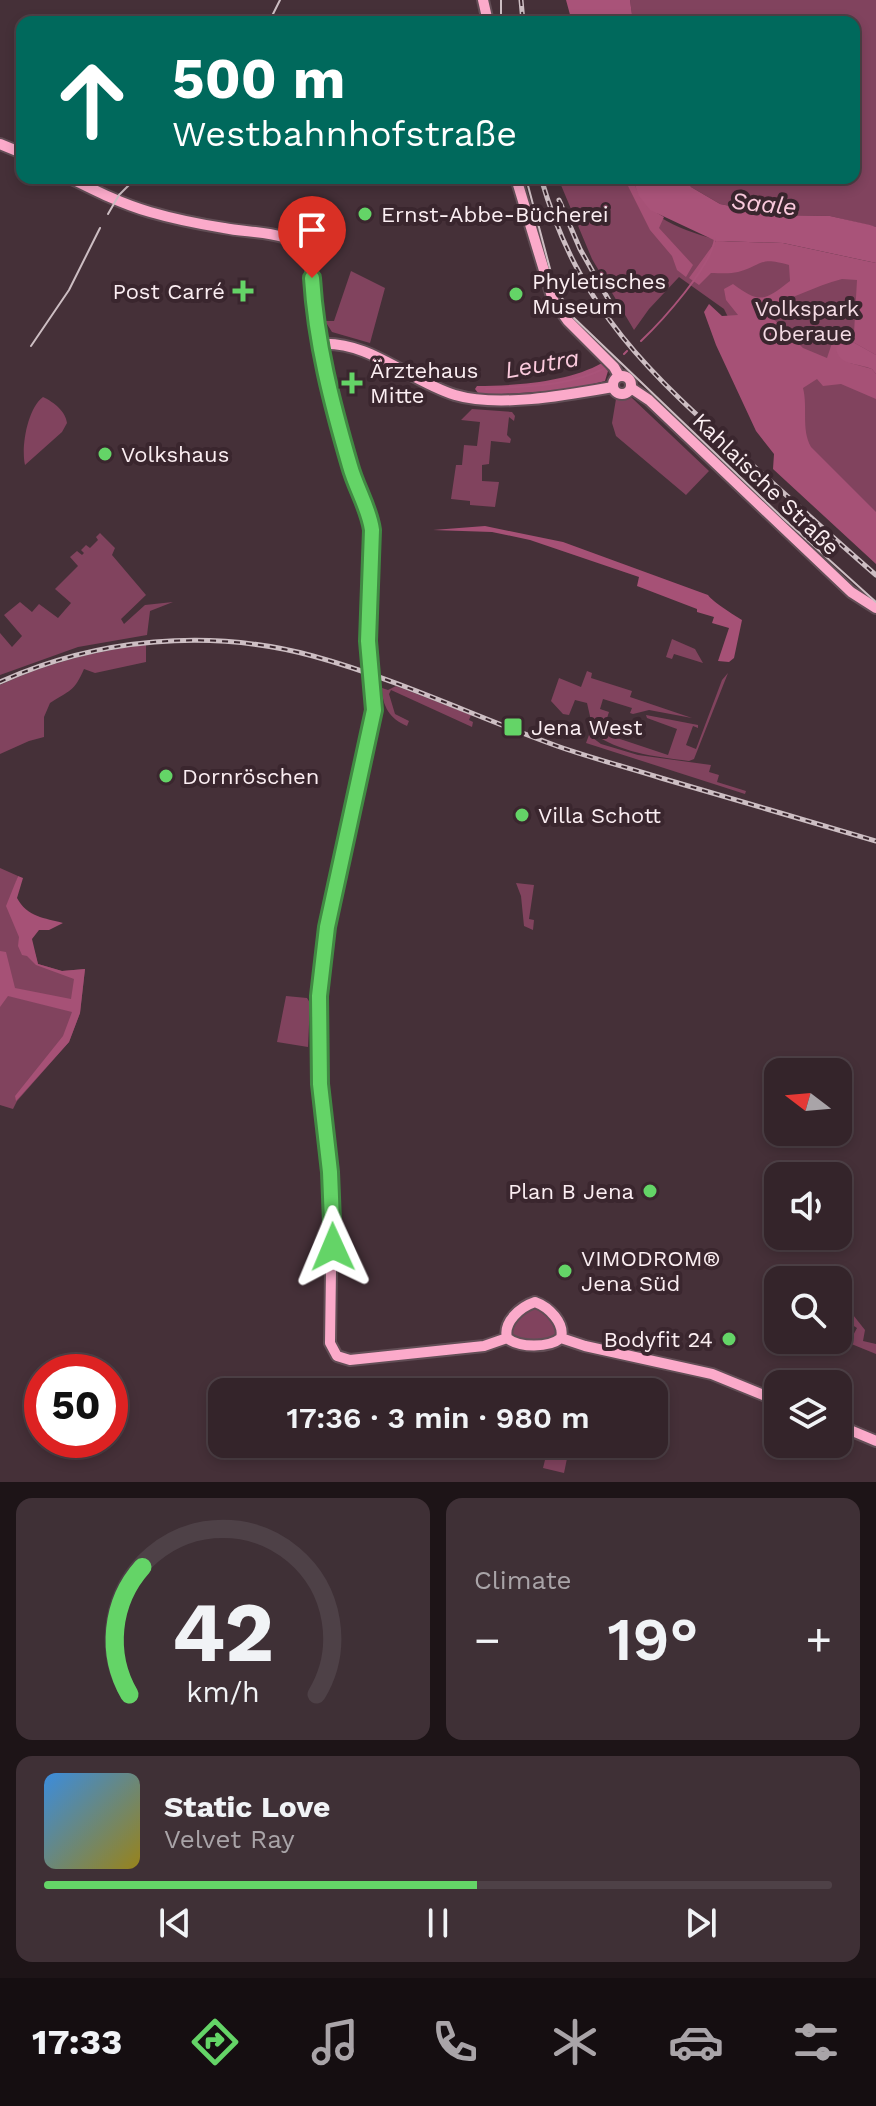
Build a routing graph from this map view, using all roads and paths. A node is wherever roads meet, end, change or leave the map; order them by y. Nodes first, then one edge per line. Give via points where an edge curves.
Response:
1 (82, 184) edge
2 (518, 184) edge
3 (319, 344) junction
4 (346, 346) junction
5 (324, 368) junction
6 (619, 376) junction
7 (613, 387) junction
8 (631, 388) junction
9 (876, 608) edge
10 (507, 1338) junction
11 (561, 1338) junction
12 (764, 1395) edge
13 (852, 1431) edge
14 (876, 1441) edge

1 - 3 main road via 150,212 270,233 302,247 311,264
2 - 6 main road via 547,288 563,316
3 - 4 main road
3 - 5 main road
4 - 5 main road via 330,355
4 - 7 main road via 466,398 570,395
5 - 10 main road via 371,523 369,651 374,710 327,927 319,996 320,1084 332,1197 330,1339 337,1356 350,1360 484,1346
6 - 7 main road
6 - 8 main road via 628,378
7 - 8 main road via 622,394
8 - 9 main road, Kahlaische Straße via 851,592
10 - 11 main road via 516,1344 548,1344
10 - 11 main road via 509,1322 535,1302 561,1323
11 - 12 main road via 697,1370
13 - 14 main road

